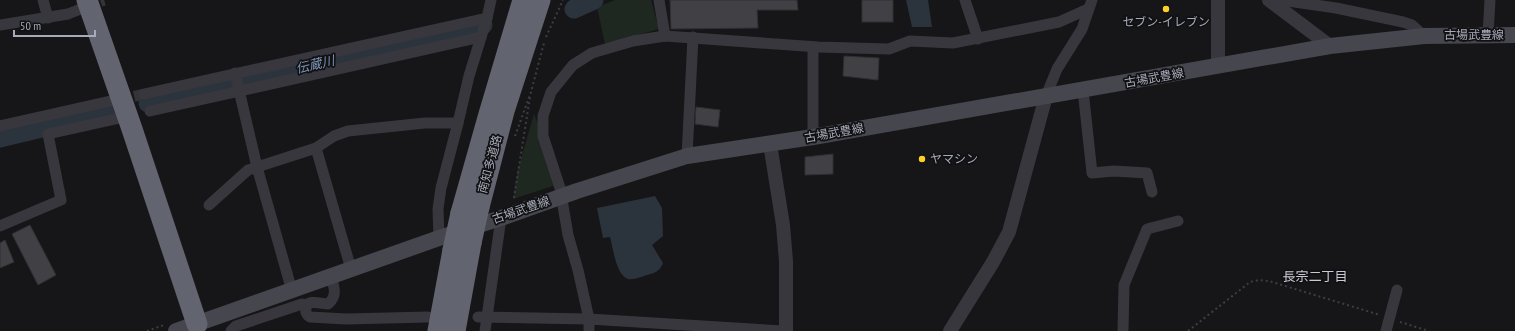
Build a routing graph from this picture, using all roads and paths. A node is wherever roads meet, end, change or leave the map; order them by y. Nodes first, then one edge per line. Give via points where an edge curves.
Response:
1 (43, 0) edge
2 (491, 0) edge
3 (514, 0) edge
4 (524, 0) edge
5 (540, 0) edge
6 (563, 0) edge
7 (658, 0) edge
8 (965, 0) edge
9 (1218, 0) edge
10 (1270, 0) edge
11 (1281, 0) edge
12 (1490, 0) edge
13 (89, 3) edge
14 (1090, 4) edge
15 (48, 18) junction
16 (487, 18) junction
17 (0, 25) edge
18 (1488, 35) junction
19 (1515, 35) edge
20 (481, 36) junction
21 (665, 36) junction
22 (1424, 36) junction
23 (693, 37) junction
24 (978, 39) junction
25 (1330, 46) junction
26 (812, 47) junction
27 (1218, 66) junction
28 (235, 73) junction
29 (497, 86) junction
30 (1083, 90) junction
31 (239, 91) junction
32 (531, 92) junction
33 (144, 94) tunnel mouth
34 (1046, 96) junction
35 (115, 100) tunnel mouth
36 (150, 111) dead end
37 (120, 118) dead end
38 (458, 124) junction
39 (0, 126) edge
40 (813, 137) junction
41 (513, 141) dead end
42 (770, 144) junction
43 (316, 148) junction
44 (687, 156) junction
45 (257, 167) junction
46 (1152, 192) dead end
47 (561, 196) junction
48 (513, 199) dead end
49 (209, 205) dead end
50 (470, 210) junction
51 (501, 218) junction
52 (1178, 221) dead end
53 (0, 226) edge
54 (454, 244) junction
55 (351, 269) junction
56 (331, 276) junction
57 (1397, 290) dead end
58 (292, 291) junction
59 (306, 306) junction
60 (482, 317) junction
61 (1390, 318) junction
62 (589, 319) junction
63 (203, 322) junction
64 (433, 324) edge
65 (176, 331) edge
66 (231, 331) edge
67 (455, 331) edge
68 (485, 331) edge
69 (589, 331) edge
70 (782, 331) edge
71 (786, 331) edge
72 (950, 331) edge
73 (1123, 331) edge
74 (1188, 331) edge
75 (1386, 331) edge
76 (1429, 331) edge

1 - 15 street
2 - 16 street
3 - 29 highway
4 - 29 highway, 南知多道路
5 - 50 highway, 南知多道路
6 - 32 path via 545,38
7 - 21 street
8 - 24 street
9 - 27 street
10 - 25 street
11 - 22 street via 1403,22
12 - 18 street
13 - 15 street via 68,14
13 - 63 highway via 129,86
14 - 24 street via 1059,22
14 - 34 street via 1082,29 1057,69
15 - 17 street
16 - 20 street
16 - 28 street
18 - 19 main road, 古場武豊線
18 - 22 main road, 古場武豊線
20 - 31 street
20 - 38 street
21 - 23 street
21 - 47 street via 633,41 592,53 573,65 551,92 543,116 543,136
22 - 25 main road, 古場武豊線
23 - 26 street
23 - 44 street
24 - 26 street via 953,43 910,41 889,48
25 - 27 main road, 古場武豊線
26 - 40 street
27 - 30 main road, 古場武豊線
28 - 31 street
28 - 33 street
29 - 50 highway, 南知多道路
30 - 34 main road, 古場武豊線
30 - 46 street via 1092,173 1147,173
31 - 36 street
31 - 45 street
32 - 41 path
32 - 48 path
34 - 40 main road, 古場武豊線
34 - 72 street via 1009,232
35 - 39 street
37 - 53 street via 48,134 61,200
38 - 43 street via 425,123 348,131 334,136
38 - 54 street via 438,209
40 - 42 main road, 古場武豊線
42 - 44 main road, 古場武豊線
42 - 71 street via 783,225
43 - 45 street
43 - 55 street
44 - 47 main road, 古場武豊線
45 - 49 street via 248,170
45 - 58 street
47 - 51 main road, 古場武豊線
47 - 62 street
50 - 54 highway, 南知多道路, bridge
51 - 54 main road, 古場武豊線
51 - 60 street
52 - 73 street via 1147,229 1124,285
54 - 55 main road, 古場武豊線
54 - 64 highway, 南知多道路
54 - 67 highway, 南知多道路 via 458,306
55 - 56 main road, 古場武豊線
56 - 58 main road, 古場武豊線
56 - 59 street via 335,290 331,302 314,302
57 - 61 street
58 - 63 main road, 古場武豊線
59 - 64 street via 308,316 315,318
59 - 66 street via 302,304 236,326
60 - 62 street
60 - 68 street
61 - 74 path via 1259,280 1250,282
61 - 75 street
61 - 76 path
62 - 69 street
62 - 70 street
63 - 65 main road, 古場武豊線

